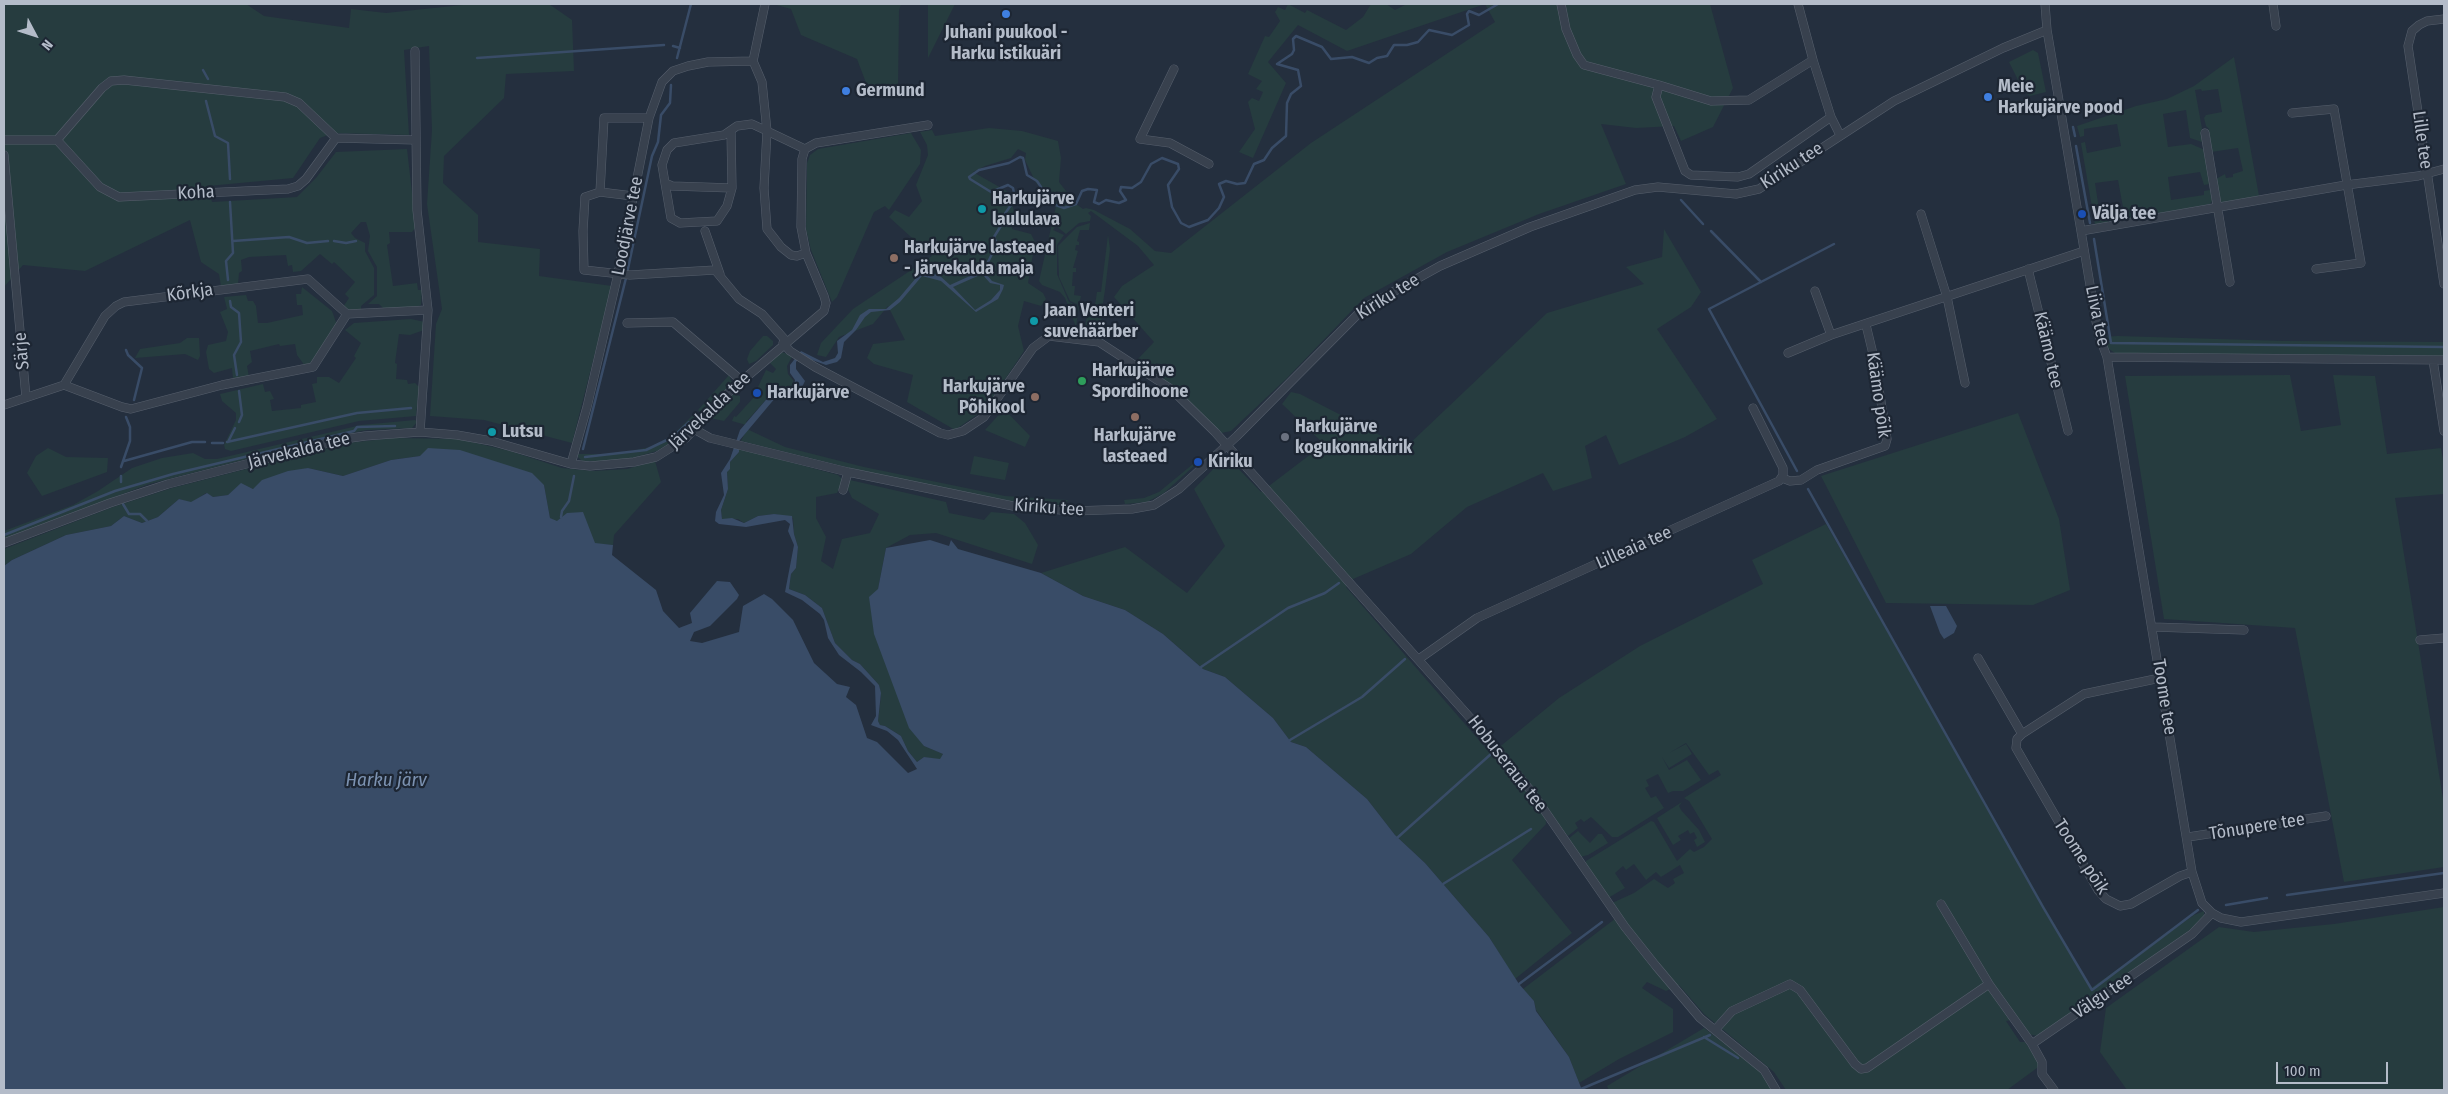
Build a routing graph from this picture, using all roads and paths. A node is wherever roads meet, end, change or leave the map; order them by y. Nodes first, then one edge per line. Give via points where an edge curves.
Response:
1 (765, 4) edge
2 (1561, 4) edge
3 (1798, 4) edge
4 (2045, 4) edge
5 (2273, 4) edge
6 (2444, 20) edge
7 (2276, 26) dead end
8 (2047, 30) junction
9 (415, 51) dead end
10 (1813, 60) junction
11 (753, 61) junction
12 (1174, 69) dead end
13 (1659, 85) junction
14 (2292, 113) dead end
15 (1831, 117) junction
16 (649, 118) junction
17 (928, 124) dead end
18 (731, 131) junction
19 (767, 131) junction
20 (2206, 133) dead end
21 (1840, 134) junction
22 (336, 138) junction
23 (4, 140) edge
24 (58, 140) junction
25 (416, 140) junction
26 (805, 149) junction
27 (4, 155) edge
28 (1210, 164) dead end
29 (2444, 169) edge
30 (2427, 173) junction
31 (665, 183) junction
32 (2346, 185) junction
33 (732, 188) junction
34 (600, 192) junction
35 (634, 196) junction
36 (2217, 206) junction
37 (1921, 214) dead end
38 (705, 231) dead end
39 (2081, 231) junction
40 (2084, 251) junction
41 (806, 252) junction
42 (2316, 268) dead end
43 (2028, 269) junction
44 (623, 274) junction
45 (720, 274) junction
46 (2230, 282) dead end
47 (2444, 282) edge
48 (1815, 291) dead end
49 (1947, 297) junction
50 (428, 310) junction
51 (348, 314) junction
52 (626, 323) dead end
53 (1866, 325) junction
54 (1831, 335) junction
55 (785, 342) junction
56 (1788, 353) dead end
57 (2106, 357) junction
58 (2433, 360) junction
59 (2444, 360) edge
60 (742, 381) junction
61 (1965, 383) dead end
62 (64, 385) junction
63 (26, 397) junction
64 (4, 405) edge
65 (1753, 408) dead end
66 (694, 429) junction
67 (2068, 431) dead end
68 (2444, 431) edge
69 (420, 432) junction
70 (1227, 446) junction
71 (571, 464) junction
72 (848, 472) junction
73 (1782, 478) junction
74 (843, 490) dead end
75 (4, 543) edge
76 (2153, 627) junction
77 (2244, 630) dead end
78 (2444, 638) edge
79 (2420, 640) dead end
80 (1978, 658) dead end
81 (1419, 659) junction
82 (2160, 678) junction
83 (2022, 734) junction
84 (2326, 816) dead end
85 (2188, 837) junction
86 (2192, 872) junction
87 (2444, 893) edge
88 (1941, 904) dead end
89 (2212, 913) junction
90 (1989, 984) junction
91 (1715, 1030) junction
92 (2032, 1044) junction
93 (1776, 1090) edge
94 (2054, 1090) edge

1 - 11 street
2 - 13 street via 1566,29 1584,65
3 - 10 street
4 - 8 street, Liiva tee
5 - 7 street
6 - 30 street, Lille tee via 2418,25 2409,39
8 - 21 street, Kiriku tee via 1948,74
8 - 39 street, Liiva tee
9 - 25 street
10 - 13 street via 1749,100 1711,101
10 - 15 street
11 - 16 street, Loodjärve tee via 708,62 673,71 662,82
11 - 19 street via 762,82
12 - 28 street via 1140,139 1170,144
13 - 15 street via 1656,97 1685,171 1691,176 1738,177 1749,174
14 - 32 street via 2334,109
15 - 21 street
16 - 34 street via 604,118
16 - 35 street, Loodjärve tee
17 - 26 street via 816,143
18 - 19 street via 737,126 752,124
18 - 31 street via 674,143 667,150 662,165
18 - 33 street
19 - 26 street
19 - 41 street via 764,188 767,228 791,255
20 - 36 street
21 - 70 street, Kiriku tee via 1759,189 1748,193 1658,187 1635,190 1530,227 1448,262 1364,308
22 - 24 street via 298,103 285,97 124,80 111,81 102,88
22 - 24 street, Koha via 306,179 288,189 118,197 100,187
22 - 25 street
23 - 24 street
25 - 50 street via 417,210
26 - 41 street, Järvekalda tee via 801,228
27 - 63 street, Särje
29 - 30 street
30 - 32 street
30 - 47 street, Lille tee
31 - 33 street
31 - 33 street via 672,218 680,224 717,222 727,206
32 - 36 street
32 - 42 street via 2361,263
34 - 35 street
34 - 44 street via 585,197 582,231 584,270
35 - 44 street, Loodjärve tee
36 - 39 street
36 - 46 street
37 - 49 street
38 - 45 street
39 - 40 street, Liiva tee
40 - 43 street
40 - 57 street, Liiva tee via 2098,334
41 - 55 street, Järvekalda tee via 826,303 819,317
43 - 49 street
43 - 67 street, Käämo tee
44 - 45 street via 715,270
44 - 71 street, Loodjärve tee
45 - 55 street via 739,299 762,314
48 - 54 street
49 - 53 street
49 - 61 street
50 - 51 street
50 - 69 street
51 - 62 street via 313,367 131,409
51 - 62 street, Kõrkja via 308,279 124,302 105,316
52 - 60 street via 673,322
53 - 54 street
53 - 73 street, Käämo põik via 1887,439 1885,446 1817,470 1801,480
54 - 56 street
55 - 60 street, Järvekalda tee
55 - 70 street, Hobuseraua tee via 799,356 948,435 963,431 984,417 1037,343 1049,336 1099,342 1176,394
57 - 58 street, Liiva tee
57 - 76 street, Toome tee
58 - 59 street, Liiva tee
58 - 68 street
60 - 66 street, Järvekalda tee
62 - 63 street
63 - 64 street
65 - 73 street via 1783,468
66 - 71 street, Järvekalda tee via 677,445 656,457 610,465
66 - 72 street, Kiriku tee via 710,438
69 - 71 street, Järvekalda tee via 480,438
69 - 75 street, Järvekalda tee via 344,439 168,484
70 - 72 street, Kiriku tee via 1163,500 1132,509 1073,511 1013,506
70 - 81 street, Hobuseraua tee
72 - 74 street
73 - 81 street, Lilleaia tee via 1477,618
76 - 77 street
76 - 82 street, Toome tee
78 - 79 street
80 - 83 street
81 - 91 street, Hobuseraua tee via 1531,791 1643,950 1700,1018
82 - 83 street via 2092,691
82 - 85 street, Toome tee
83 - 86 street, Toome põik via 2016,744 2017,754 2106,899 2120,906 2131,904
84 - 85 street, Tõnupere tee
85 - 86 street, Toome tee
86 - 89 street, Toome tee via 2202,903
87 - 89 street via 2242,922
88 - 90 street
89 - 92 street, Välgu tee via 2192,934
90 - 91 street via 1862,1069 1800,990 1790,984 1732,1012
90 - 92 street
91 - 93 street, Hobuseraua tee via 1764,1070
92 - 94 street via 2042,1062 2042,1074

